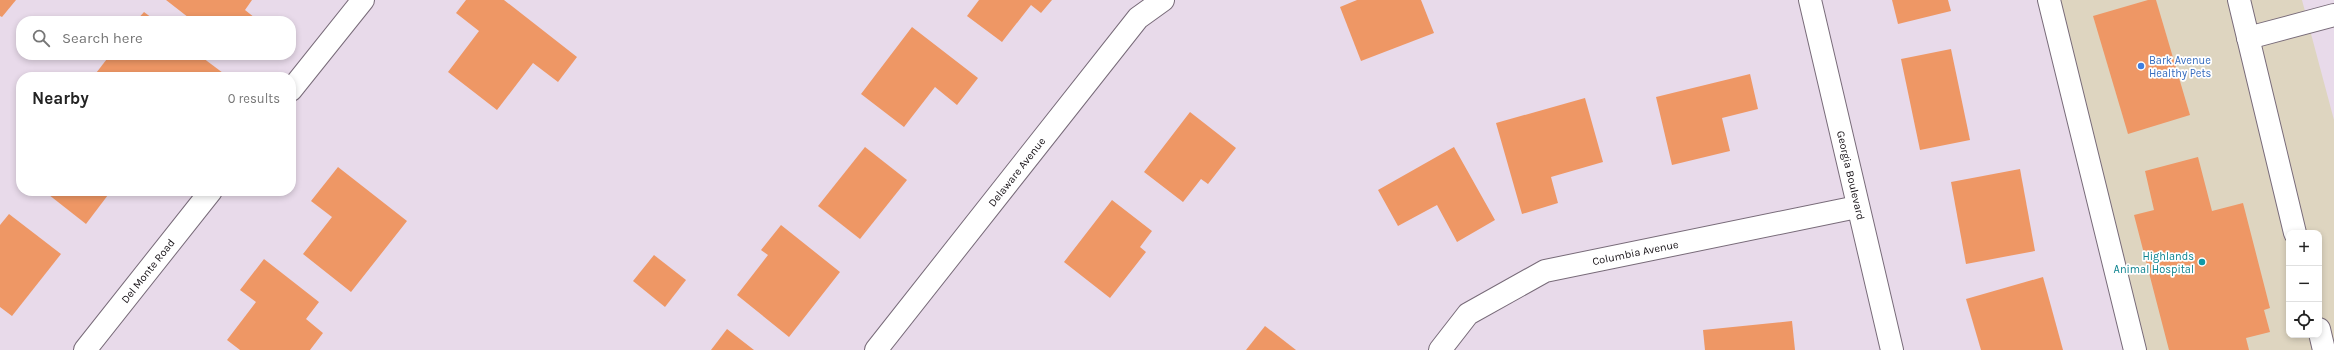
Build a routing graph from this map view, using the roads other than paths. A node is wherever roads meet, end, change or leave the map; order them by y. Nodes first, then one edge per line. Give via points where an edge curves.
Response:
1 (363, 0) edge
2 (1163, 0) edge
3 (1810, 0) edge
4 (2048, 0) edge
5 (2239, 0) edge
6 (2334, 15) edge
7 (2248, 38) junction
8 (296, 84) edge
9 (207, 196) edge
10 (1857, 207) junction
11 (2295, 230) edge
12 (2321, 338) edge
13 (85, 350) edge
14 (876, 350) edge
15 (1440, 350) edge
16 (1892, 350) edge
17 (2135, 350) edge
18 (2324, 350) edge

1 - 8 street
2 - 14 street, Delaware Avenue via 1138,18
3 - 10 street, Georgia Boulevard
4 - 17 street
5 - 7 street
6 - 7 street
7 - 11 street
9 - 13 street, Del Monte Road
10 - 15 street, Columbia Avenue via 1545,271 1468,314
10 - 16 street, Georgia Boulevard
12 - 18 street

